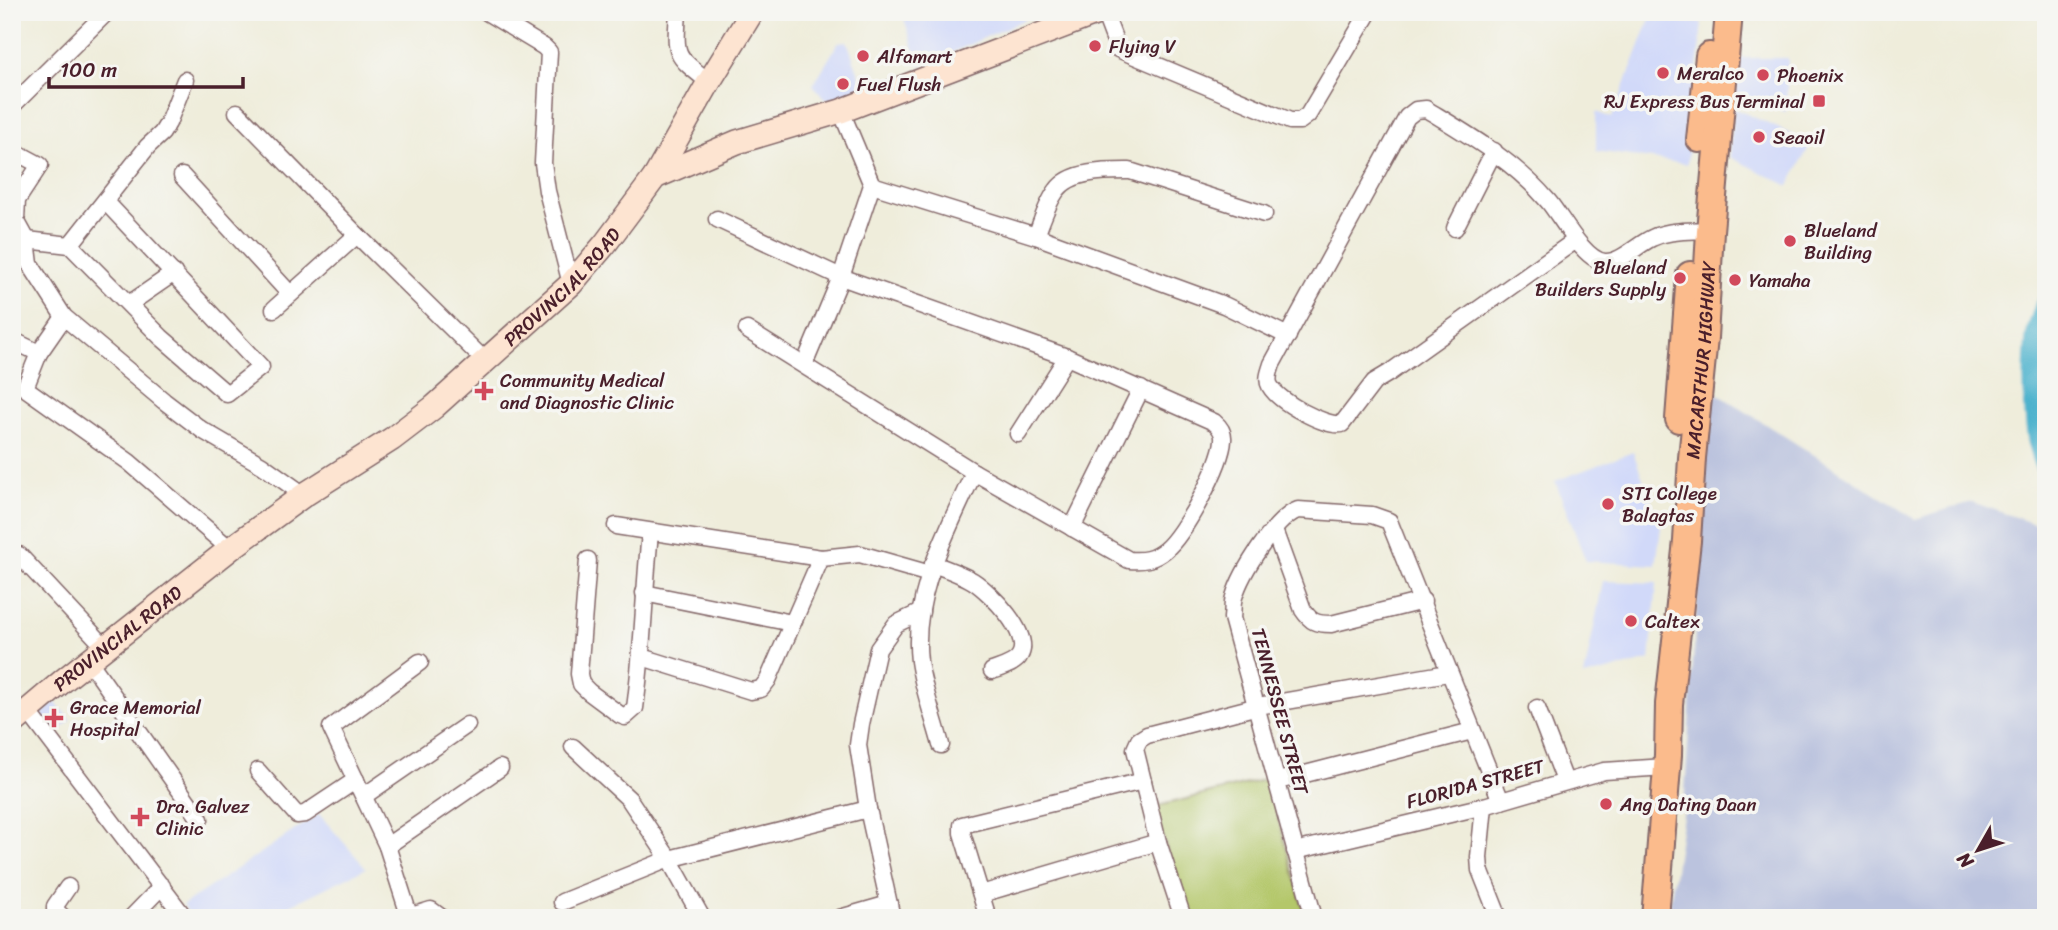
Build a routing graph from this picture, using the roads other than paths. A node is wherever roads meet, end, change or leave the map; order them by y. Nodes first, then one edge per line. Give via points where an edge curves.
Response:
1 (107, 12) edge
2 (678, 12) edge
3 (752, 12) edge
4 (1102, 12) edge
5 (1369, 12) edge
6 (1713, 12) edge
7 (1729, 12) edge
8 (488, 13) edge
9 (185, 80) dead end
10 (709, 82) junction
11 (12, 106) edge
12 (841, 111) junction
13 (237, 112) dead end
14 (12, 150) edge
15 (1494, 150) junction
16 (182, 176) dead end
17 (655, 177) junction
18 (872, 185) junction
19 (15, 199) edge
20 (106, 202) junction
21 (1264, 214) dead end
22 (717, 219) dead end
23 (1455, 228) dead end
24 (1702, 230) junction
25 (357, 236) junction
26 (1036, 236) junction
27 (27, 240) junction
28 (1576, 240) junction
29 (70, 245) junction
30 (174, 273) junction
31 (841, 277) junction
32 (571, 284) junction
33 (290, 294) junction
34 (129, 304) junction
35 (274, 309) dead end
36 (64, 317) junction
37 (747, 330) dead end
38 (1288, 336) junction
39 (12, 340) edge
40 (39, 353) junction
41 (1067, 357) junction
42 (486, 362) junction
43 (804, 365) junction
44 (1141, 388) junction
45 (1018, 434) dead end
46 (974, 472) junction
47 (304, 495) junction
48 (616, 526) dead end
49 (1072, 528) junction
50 (1274, 530) junction
51 (650, 533) junction
52 (230, 549) junction
53 (19, 555) dead end
54 (821, 558) junction
55 (588, 561) dead end
56 (931, 569) junction
57 (644, 593) junction
58 (1423, 601) junction
59 (921, 612) junction
60 (792, 623) junction
61 (97, 654) junction
62 (642, 657) junction
63 (420, 662) dead end
64 (992, 671) dead end
65 (1448, 673) junction
66 (1258, 706) junction
67 (1537, 708) dead end
68 (20, 718) edge
69 (467, 725) dead end
70 (1472, 731) junction
71 (941, 745) dead end
72 (573, 747) dead end
73 (1658, 767) junction
74 (500, 768) dead end
75 (258, 771) dead end
76 (356, 780) junction
77 (1143, 781) junction
78 (1278, 781) junction
79 (1565, 781) junction
80 (365, 796) junction
81 (1501, 801) junction
82 (1484, 806) junction
83 (868, 809) junction
84 (200, 819) dead end
85 (1158, 842) junction
86 (387, 846) junction
87 (1295, 851) junction
88 (669, 859) junction
89 (162, 886) junction
90 (68, 887) dead end
91 (981, 894) junction
92 (562, 902) dead end
93 (891, 911) edge
94 (407, 917) edge
95 (64, 918) edge
96 (131, 918) edge
97 (185, 918) edge
98 (442, 918) edge
99 (702, 918) edge
100 (840, 918) edge
101 (988, 918) edge
102 (1184, 918) edge
103 (1314, 918) edge
104 (1499, 918) edge
105 (1640, 918) edge
106 (1655, 918) edge

1 - 11 street
2 - 10 street via 677,52
3 - 10 main road, PROVINCIAL ROAD
4 - 5 street via 1118,49 1290,121 1308,115
4 - 12 main road
6 - 24 highway, MACARTHUR HIGHWAY via 1701,126
7 - 24 highway, MACARTHUR HIGHWAY
8 - 32 street via 549,52 544,170
9 - 20 street via 162,133
10 - 17 main road, PROVINCIAL ROAD
12 - 17 main road via 737,142
12 - 18 street
13 - 25 street
14 - 19 street via 40,165
15 - 23 street
15 - 28 street via 1548,201
15 - 38 street via 1426,109 1407,117
16 - 33 street
17 - 32 main road, PROVINCIAL ROAD
18 - 26 street
18 - 31 street
19 - 27 street via 16,220
20 - 29 street
20 - 30 street
21 - 26 street via 1130,171 1113,171 1081,175 1061,186
22 - 31 street
24 - 28 street via 1651,238 1604,262
24 - 73 highway, MACARTHUR HIGHWAY via 1670,545
25 - 33 street
25 - 42 street
26 - 38 street via 1224,305
27 - 29 street
27 - 36 street via 30,264
28 - 38 street via 1374,382 1342,424 1333,426 1299,411 1270,386 1272,364
29 - 34 street
30 - 34 street
30 - 34 street via 261,367 228,394
31 - 41 street
31 - 43 street
32 - 42 main road, PROVINCIAL ROAD
33 - 35 street
36 - 40 street
36 - 47 street via 202,430
37 - 43 street
39 - 40 street
40 - 52 street via 25,388 129,462
41 - 44 street
41 - 45 street
42 - 47 main road, PROVINCIAL ROAD via 392,439
43 - 46 street
44 - 49 street
44 - 49 street via 1221,427 1222,450 1197,505 1179,536 1144,561 1129,560
46 - 49 street
46 - 56 street
47 - 52 main road, PROVINCIAL ROAD
48 - 51 street
50 - 58 street, TENNESSEE STREET via 1298,510 1384,518 1393,528
50 - 58 street via 1310,621 1331,624
50 - 66 street, TENNESSEE STREET via 1242,579 1232,618
51 - 54 street
51 - 57 street
52 - 61 main road, PROVINCIAL ROAD
53 - 61 street
54 - 56 street via 860,554
54 - 60 street
55 - 62 street via 581,684 625,717 635,708
56 - 59 street
56 - 64 street via 974,582 1020,634 1021,655
57 - 60 street
57 - 62 street
58 - 65 street, TENNESSEE STREET
59 - 71 street via 919,661
59 - 83 street via 896,624 878,649 858,745
60 - 62 street via 761,689 751,691
61 - 68 main road, PROVINCIAL ROAD
61 - 84 street
63 - 76 street via 331,728
65 - 66 street
65 - 70 street, TENNESSEE STREET
66 - 77 street via 1139,740 1135,749
66 - 78 street, TENNESSEE STREET
67 - 79 street
68 - 89 street
69 - 80 street
70 - 78 street
70 - 81 street, TENNESSEE STREET
72 - 88 street via 629,799
73 - 79 street, FLORIDA STREET via 1604,771
73 - 105 highway, MACARTHUR HIGHWAY
73 - 106 highway, MACARTHUR HIGHWAY
74 - 86 street
75 - 76 street via 297,815
76 - 80 street
77 - 85 street
77 - 91 street via 962,825
78 - 87 street, TENNESSEE STREET
79 - 81 street, FLORIDA STREET
80 - 86 street
81 - 82 street, FLORIDA STREET
82 - 87 street, FLORIDA STREET
82 - 104 street via 1480,870
83 - 88 street
83 - 93 street
85 - 91 street
85 - 102 street
86 - 94 street
87 - 103 street, TENNESSEE STREET
88 - 92 street
88 - 99 street
89 - 96 street
89 - 97 street
90 - 95 street via 55,906
91 - 101 street
93 - 100 street
94 - 98 street via 431,910

